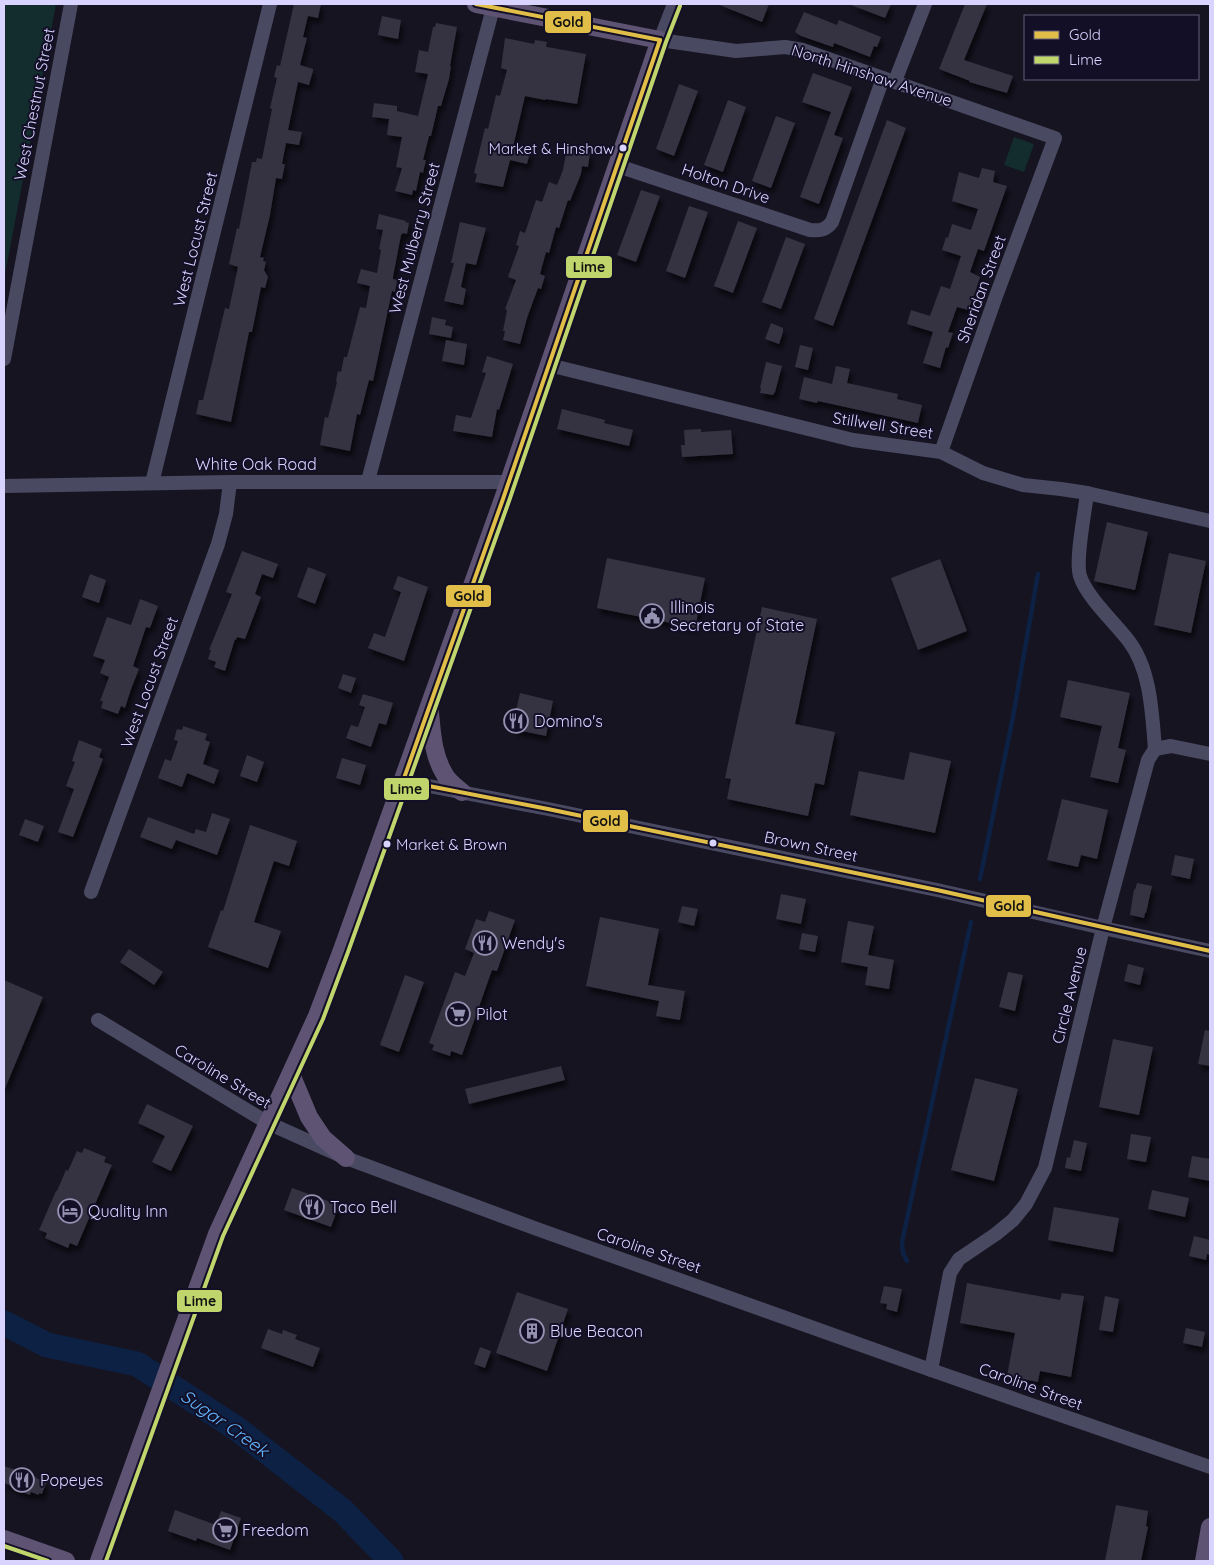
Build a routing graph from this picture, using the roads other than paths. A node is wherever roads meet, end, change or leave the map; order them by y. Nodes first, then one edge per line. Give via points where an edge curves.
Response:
1 (71, 4) edge
2 (270, 4) edge
3 (674, 4) edge
4 (925, 4) edge
5 (488, 5) edge
6 (660, 40) junction
7 (889, 79) junction
8 (1055, 138) joint
9 (618, 166) junction
10 (4, 359) edge
11 (549, 365) junction
12 (941, 452) junction
13 (368, 481) junction
14 (230, 482) junction
15 (509, 482) junction
16 (152, 483) junction
17 (4, 486) edge
18 (1087, 493) junction
19 (1210, 521) edge
20 (430, 705) junction
21 (1155, 749) junction
22 (1210, 754) edge
23 (403, 781) junction
24 (462, 792) junction
25 (91, 892) dead end
26 (1103, 928) junction
27 (1210, 950) edge
28 (98, 1020) dead end
29 (291, 1074) junction
30 (268, 1123) junction
31 (346, 1158) junction
32 (931, 1370) junction
33 (1210, 1467) edge
34 (1210, 1527) edge
35 (4, 1539) edge
36 (34, 1555) edge
37 (66, 1561) edge
38 (99, 1561) edge
39 (1204, 1561) edge

1 - 10 street, West Chestnut Street
2 - 16 street, West Locust Street
3 - 6 street
4 - 7 street
5 - 6 main road, North Hinshaw Avenue
5 - 13 street, West Mulberry Street
6 - 7 street, North Hinshaw Avenue via 736,51 785,47 803,50
6 - 9 main road
7 - 8 street, North Hinshaw Avenue
7 - 9 street, Holton Drive via 832,222 819,231
8 - 12 street, Sheridan Street
9 - 11 main road
11 - 12 street, Stillwell Street via 853,440
11 - 15 main road
12 - 18 street, Stillwell Street via 983,473 1023,485
13 - 14 street, White Oak Road
13 - 15 street, White Oak Road
14 - 16 street, White Oak Road
14 - 25 street, West Locust Street via 218,544
15 - 20 main road
16 - 17 street, White Oak Road
18 - 19 street, Stillwell Street
18 - 21 street, Circle Avenue via 1079,558 1080,576 1091,595 1130,642 1140,664 1150,697
20 - 23 main road
20 - 24 main road via 432,742 437,756 445,775
21 - 22 street via 1171,746
21 - 26 street, Circle Avenue via 1148,760
23 - 24 street, Brown Street
23 - 29 main road via 317,1016
24 - 26 street, Brown Street via 928,888
26 - 27 street, Brown Street
26 - 32 street, Circle Avenue via 1045,1168 1026,1204 1013,1220 959,1259 952,1268
28 - 30 street, Caroline Street
29 - 30 main road
29 - 31 main road via 310,1118 323,1138
30 - 31 street, Caroline Street
30 - 38 main road via 217,1234
31 - 32 street, Caroline Street
32 - 33 street, Caroline Street
34 - 39 main road
35 - 36 main road
36 - 37 main road

